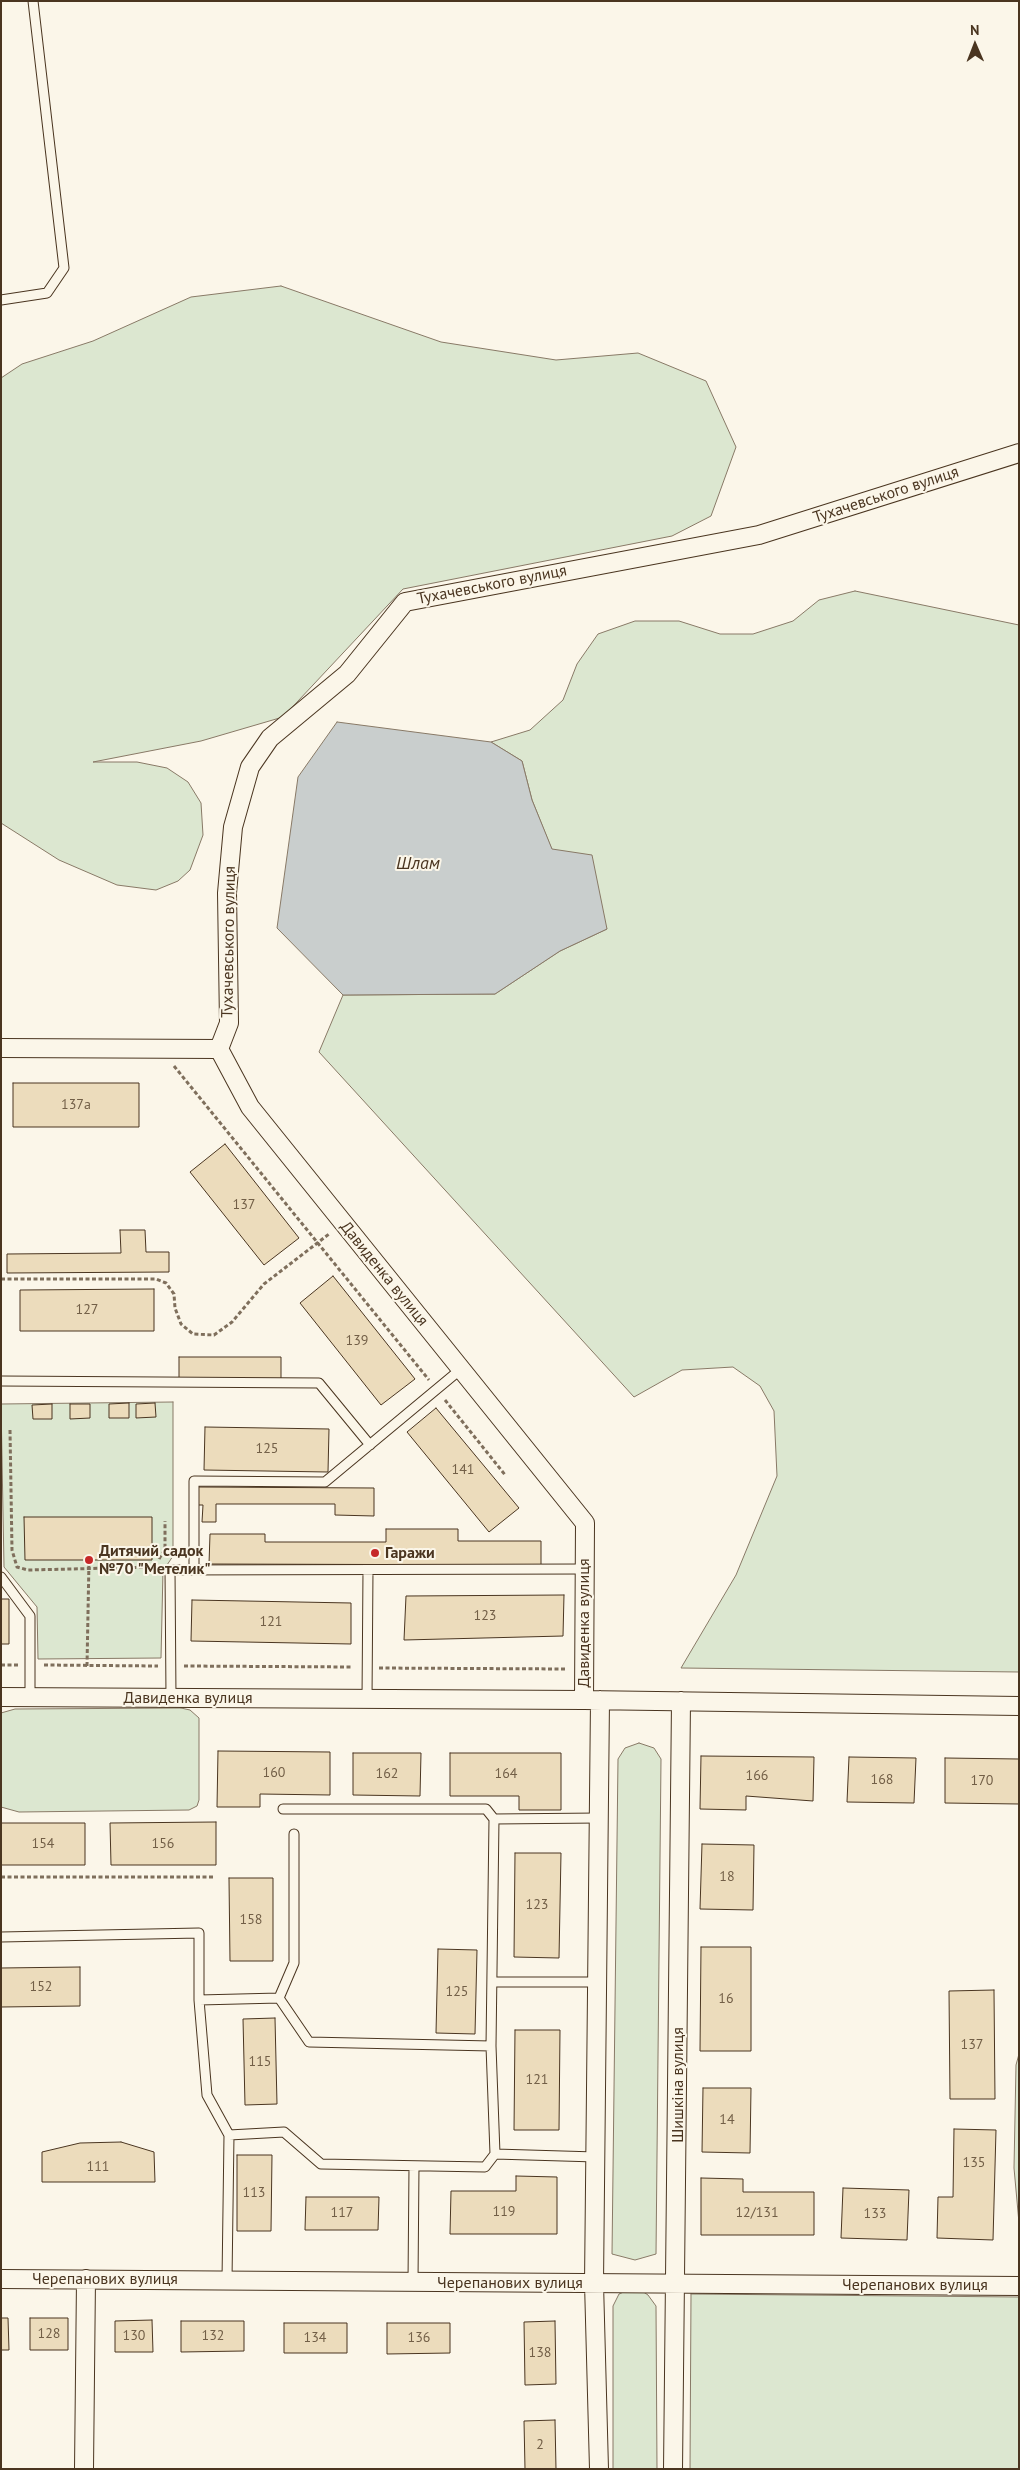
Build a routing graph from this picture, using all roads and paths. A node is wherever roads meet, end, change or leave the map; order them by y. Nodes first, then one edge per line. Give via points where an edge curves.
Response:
1 (33, 1) edge
2 (1, 300) edge
3 (1019, 453) edge
4 (1, 1048) edge
5 (160, 1048) junction
6 (219, 1049) junction
7 (343, 1223) junction
8 (318, 1243) junction
9 (1, 1279) edge
10 (461, 1370) junction
11 (1, 1381) edge
12 (437, 1390) junction
13 (10, 1430) dead end
14 (370, 1445) junction
15 (506, 1476) dead end
16 (165, 1520) dead end
17 (88, 1560) dead end
18 (585, 1569) junction
19 (88, 1570) junction
20 (194, 1570) junction
21 (368, 1570) junction
22 (1, 1577) edge
23 (1, 1665) edge
24 (30, 1665) junction
25 (87, 1666) junction
26 (171, 1666) junction
27 (367, 1668) junction
28 (584, 1669) junction
29 (1, 1697) edge
30 (30, 1697) junction
31 (171, 1697) junction
32 (367, 1699) junction
33 (592, 1700) junction
34 (681, 1701) junction
35 (1019, 1706) edge
36 (282, 1809) dead end
37 (599, 1818) junction
38 (494, 1819) junction
39 (294, 1834) dead end
40 (1, 1877) edge
41 (215, 1877) dead end
42 (1, 1937) edge
43 (492, 1982) junction
44 (597, 1982) junction
45 (279, 1998) junction
46 (199, 2000) junction
47 (491, 2046) junction
48 (229, 2134) junction
49 (495, 2154) junction
50 (596, 2157) junction
51 (414, 2166) junction
52 (1, 2279) edge
53 (86, 2279) junction
54 (227, 2280) junction
55 (413, 2282) junction
56 (594, 2283) junction
57 (677, 2284) junction
58 (1019, 2286) edge
59 (84, 2469) edge
60 (599, 2469) edge
61 (673, 2469) edge

1 - 2 lane via 64,268 47,294
3 - 6 street, Тухачевського вулиця via 759,535 405,602 347,674 270,738 250,767 233,827 227,893 228,1023
4 - 5 street
5 - 6 street
5 - 8 path
6 - 7 street, Давиденка вулиця via 250,1107
7 - 8 path
7 - 10 street, Давиденка вулиця
8 - 9 path via 264,1284 232,1322 214,1336 193,1334 181,1324 174,1294 166,1282 156,1279
8 - 12 path
10 - 12 lane
10 - 18 street, Давиденка вулиця via 585,1524
11 - 14 lane via 319,1383
12 - 14 lane
12 - 15 path
13 - 19 path via 14,1562 17,1567 28,1570
14 - 20 lane via 325,1482 194,1481
16 - 19 path via 165,1549 155,1568
17 - 19 path
18 - 21 lane
18 - 28 street, Давиденка вулиця
19 - 25 path
20 - 21 lane
20 - 26 lane via 170,1570
21 - 27 lane
22 - 24 lane via 30,1616
23 - 24 path
24 - 25 path
24 - 30 lane
25 - 26 path
26 - 27 path
26 - 31 lane
27 - 28 path
27 - 32 lane
28 - 33 street, Давиденка вулиця
29 - 30 street, Давиденка вулиця
30 - 31 street, Давиденка вулиця
31 - 32 street, Давиденка вулиця
32 - 33 street, Давиденка вулиця
33 - 34 street, Давиденка вулиця
33 - 37 street
34 - 35 street, Давиденка вулиця
34 - 57 street, Шишкiна вулиця
36 - 38 lane via 486,1810
37 - 38 lane
37 - 44 street
38 - 43 lane
39 - 45 lane via 294,1963
40 - 41 path
42 - 46 lane via 199,1933
43 - 44 lane
43 - 47 lane
44 - 50 street
45 - 46 lane
45 - 47 lane via 308,2042
46 - 48 lane via 207,2095
47 - 49 lane
48 - 51 lane via 284,2132 321,2164
48 - 54 lane
49 - 50 lane
49 - 51 lane via 485,2167
50 - 56 street
51 - 55 lane
52 - 53 street, Черепанових вулиця
53 - 54 street, Черепанових вулиця
53 - 59 street
54 - 55 street, Черепанових вулиця
55 - 56 street, Черепанових вулиця
56 - 57 street, Черепанових вулиця
56 - 60 street
57 - 58 street, Черепанових вулиця
57 - 61 street, Шишкiна вулиця

